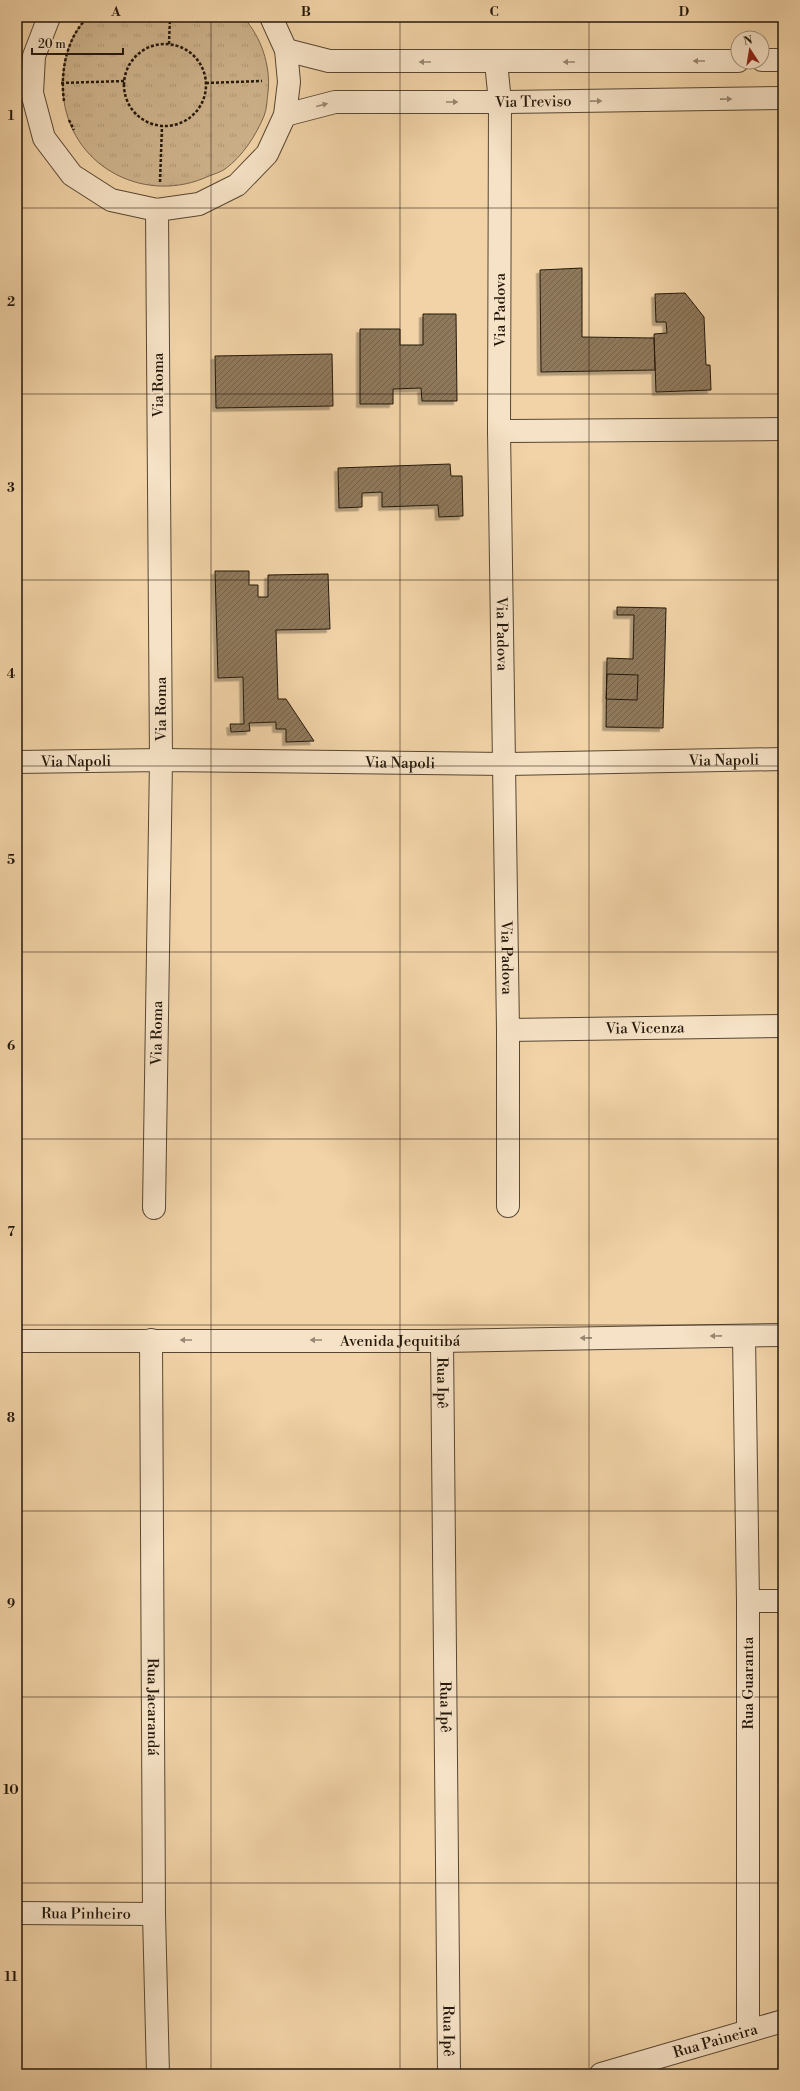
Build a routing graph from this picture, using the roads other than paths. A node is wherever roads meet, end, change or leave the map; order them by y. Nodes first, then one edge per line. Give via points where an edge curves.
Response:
1 (50, 17) edge
2 (271, 17) edge
3 (286, 50) junction
4 (770, 60) edge
5 (783, 60) edge
6 (730, 61) edge
7 (496, 62) junction
8 (24, 92) edge
9 (783, 98) edge
10 (500, 102) junction
11 (285, 115) junction
12 (157, 210) junction
13 (783, 429) edge
14 (500, 431) junction
15 (783, 759) edge
16 (161, 760) junction
17 (17, 762) edge
18 (505, 764) junction
19 (783, 1026) edge
20 (508, 1030) junction
21 (508, 1206) dead end
22 (154, 1208) dead end
23 (783, 1335) edge
24 (744, 1336) junction
25 (151, 1340) junction
26 (442, 1340) junction
27 (17, 1341) edge
28 (748, 1601) junction
29 (783, 1601) edge
30 (17, 1913) edge
31 (154, 1914) junction
32 (783, 2021) edge
33 (748, 2030) junction
34 (158, 2074) edge
35 (449, 2074) edge
36 (601, 2074) edge

1 - 8 street via 34,56
2 - 3 street
7 -> 3 street via 329,61
3 - 11 street via 289,82
4 - 5 street
6 -> 7 street
7 - 10 street, Via Padova
8 - 12 street via 44,138 72,175 111,200
10 -> 9 street, Via Treviso
11 -> 10 street, Via Treviso via 336,102
10 - 14 street, Via Padova
11 - 12 street via 267,154 237,184 199,204
12 - 16 street, Via Roma
13 - 14 street
14 - 18 street, Via Padova
15 - 18 street, Via Napoli
16 - 17 street, Via Napoli
16 - 18 street, Via Napoli
16 - 22 street, Via Roma
18 - 20 street, Via Padova
19 - 20 street, Via Vicenza
20 - 21 street, Via Padova
23 - 24 street, Avenida Jequitibá
24 -> 26 street, Avenida Jequitibá
24 - 28 street, Rua Guaranta
26 -> 25 street, Avenida Jequitibá
25 - 27 street, Avenida Jequitibá
25 - 31 street, Rua Jacarandá
26 - 35 street, Rua Ipê
28 - 29 street
28 - 33 street, Rua Guaranta
30 - 31 street, Rua Pinheiro
31 - 34 street, Rua Jacarandá
32 - 33 street, Rua Paineira
33 - 36 street, Rua Paineira

